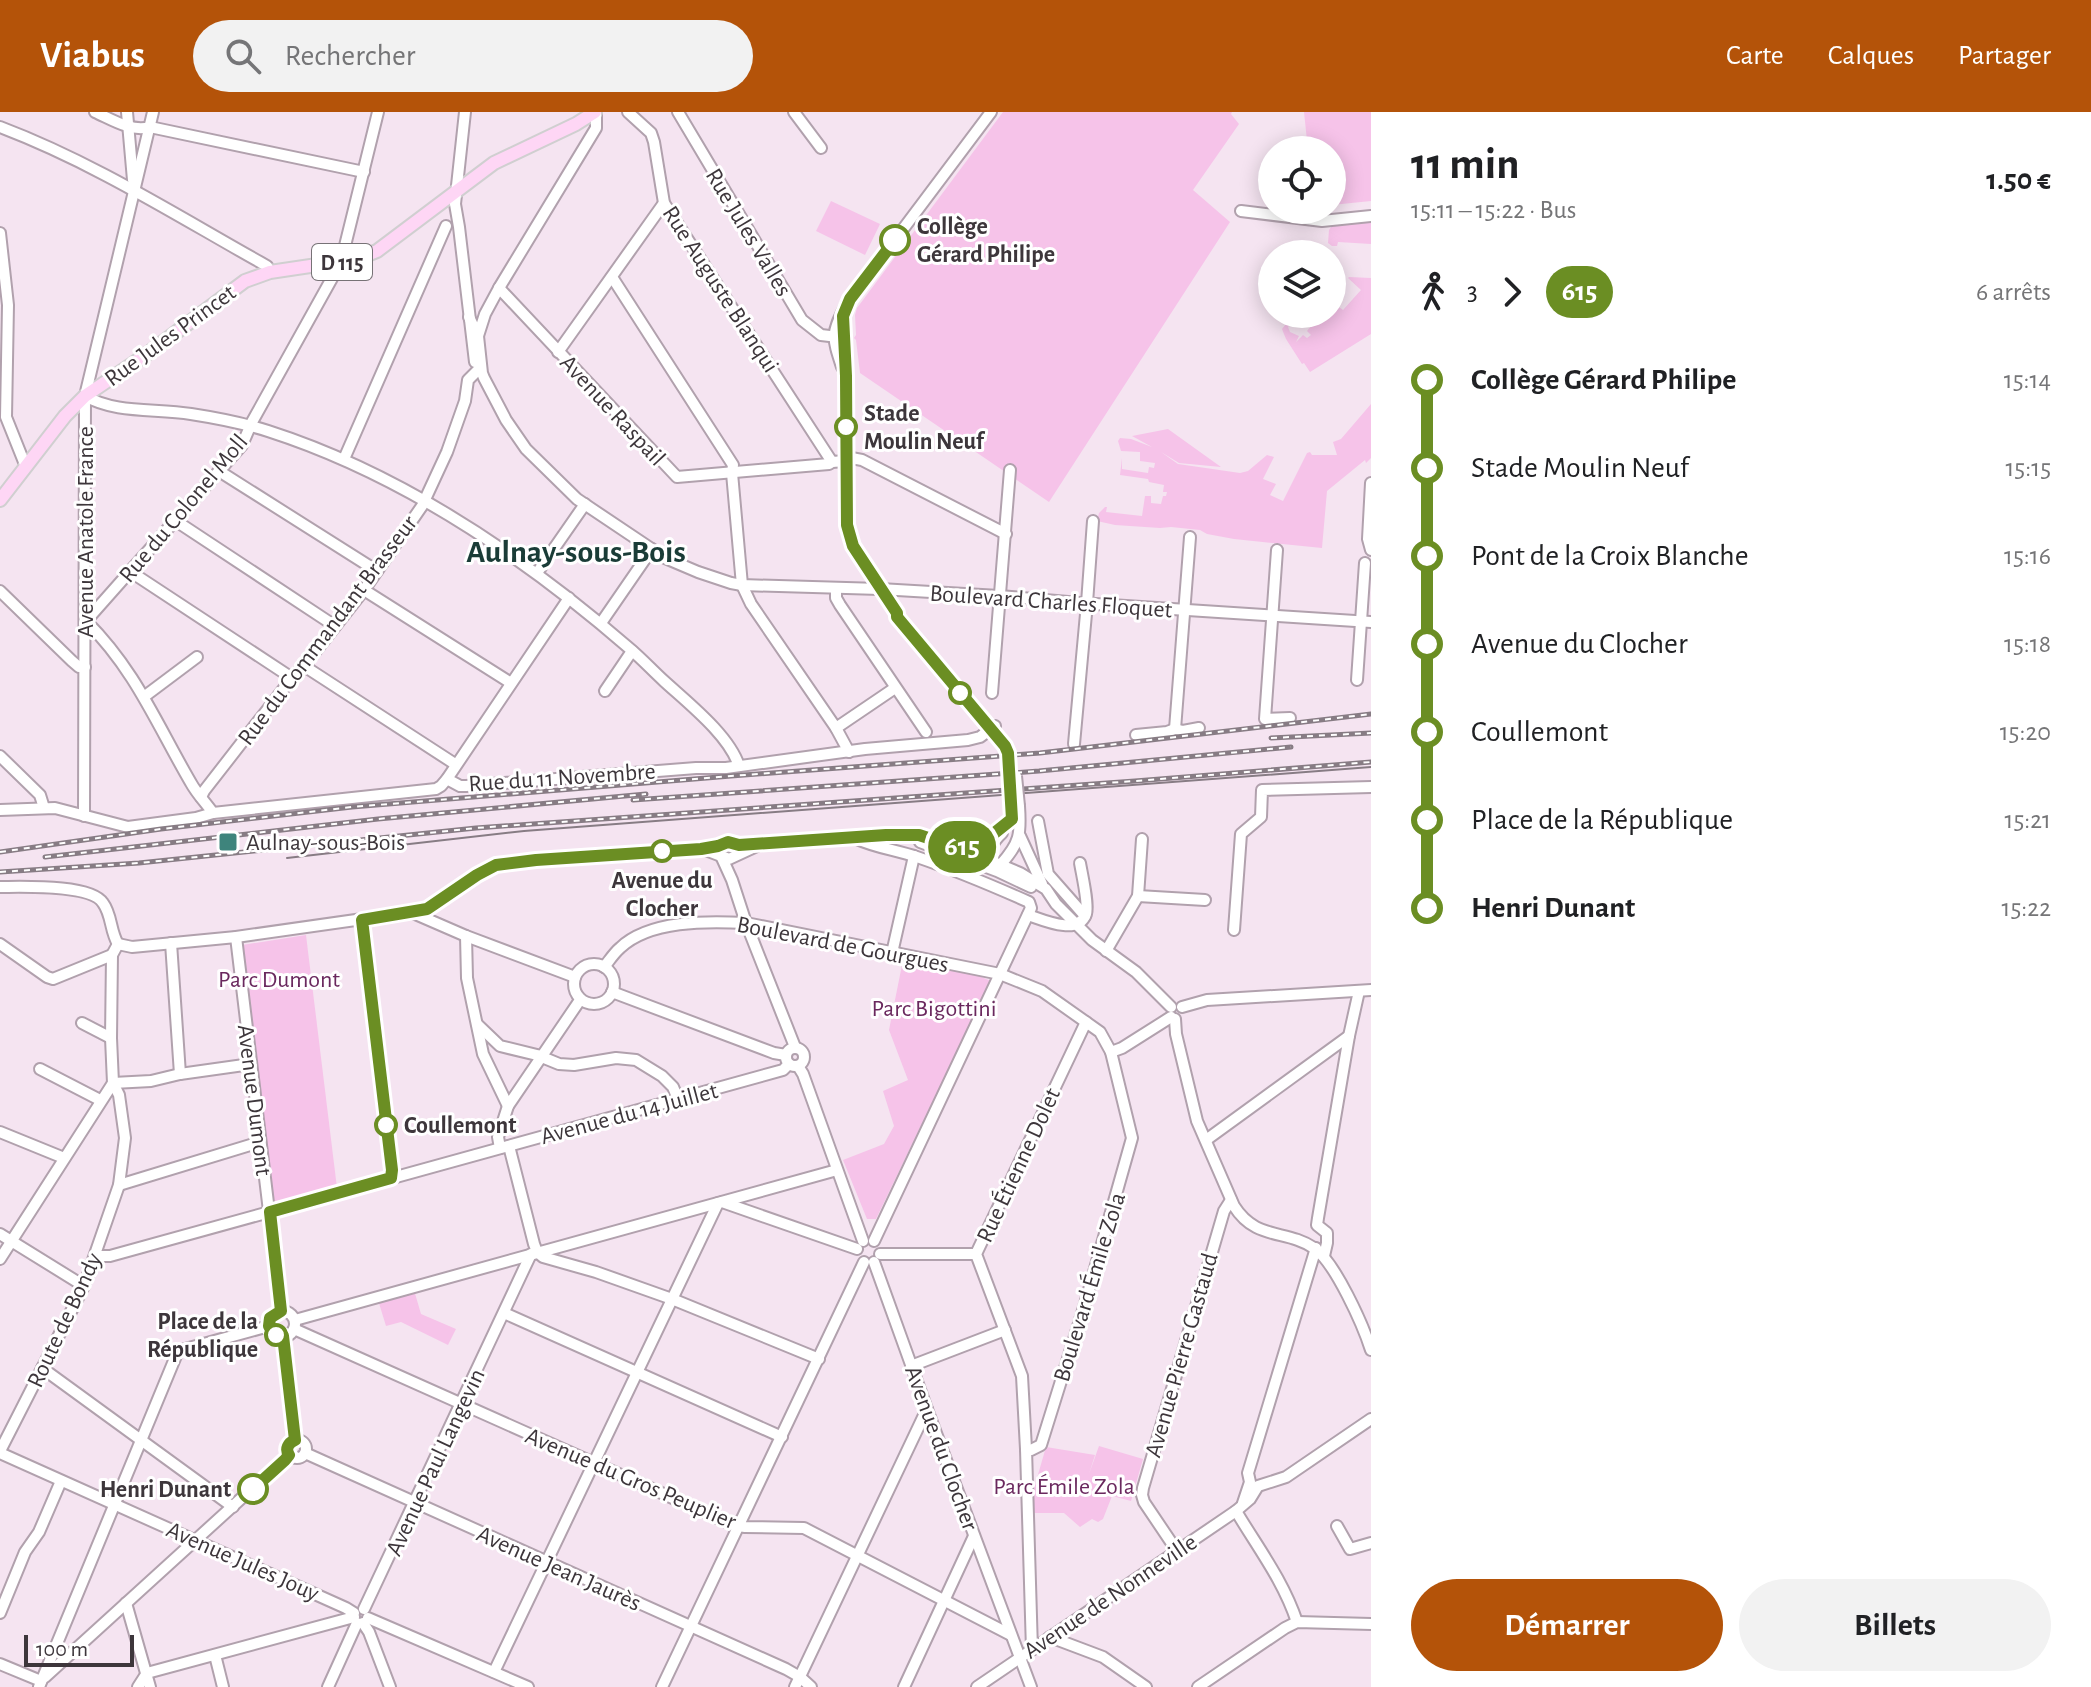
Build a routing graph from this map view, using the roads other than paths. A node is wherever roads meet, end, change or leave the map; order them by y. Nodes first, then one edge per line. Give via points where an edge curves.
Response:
1 (95, 112) edge
2 (127, 112) edge
3 (153, 112) edge
4 (378, 112) edge
5 (465, 112) edge
6 (596, 112) edge
7 (628, 112) edge
8 (678, 112) edge
9 (794, 112) edge
10 (991, 112) edge
11 (0, 127) edge
12 (128, 127) junction
13 (150, 127) junction
14 (821, 148) dead end
15 (364, 172) junction
16 (134, 189) junction
17 (455, 192) junction
18 (664, 203) junction
19 (435, 208) junction
20 (1241, 211) dead end
21 (1371, 216) edge
22 (446, 226) junction
23 (459, 227) junction
24 (0, 233) edge
25 (0, 243) edge
26 (341, 262) junction
27 (270, 272) junction
28 (612, 277) junction
29 (499, 288) junction
30 (469, 317) junction
31 (483, 319) junction
32 (478, 336) junction
33 (839, 337) junction
34 (558, 352) junction
35 (4, 354) edge
36 (480, 372) junction
37 (85, 396) junction
38 (3, 414) edge
39 (250, 426) junction
40 (344, 459) junction
41 (846, 459) junction
42 (832, 462) junction
43 (26, 467) junction
44 (1010, 470) dead end
45 (219, 471) junction
46 (732, 473) junction
47 (1371, 483) edge
48 (0, 500) edge
49 (425, 501) junction
50 (585, 504) junction
51 (176, 521) junction
52 (1093, 521) dead end
53 (1006, 534) junction
54 (1190, 537) dead end
55 (652, 549) junction
56 (1277, 550) dead end
57 (1371, 550) edge
58 (1365, 563) dead end
59 (377, 571) junction
60 (131, 572) junction
61 (537, 573) junction
62 (742, 585) junction
63 (836, 588) junction
64 (880, 589) junction
65 (364, 590) junction
66 (0, 591) edge
67 (909, 591) junction
68 (999, 596) junction
69 (569, 598) junction
70 (1087, 603) junction
71 (895, 610) junction
72 (1184, 610) junction
73 (1273, 615) junction
74 (86, 621) junction
75 (1366, 622) edge
76 (601, 623) junction
77 (335, 626) junction
78 (632, 651) junction
79 (197, 657) dead end
80 (304, 666) junction
81 (85, 667) junction
82 (292, 678) junction
83 (1357, 680) dead end
84 (511, 683) junction
85 (895, 688) junction
86 (605, 691) dead end
87 (992, 693) dead end
88 (145, 696) junction
89 (975, 713) junction
90 (1290, 718) dead end
91 (993, 727) junction
92 (836, 728) junction
93 (1199, 728) dead end
94 (1175, 729) junction
95 (926, 732) dead end
96 (1136, 735) dead end
97 (968, 740) junction
98 (1074, 744) dead end
99 (849, 752) junction
100 (0, 756) edge
101 (455, 764) junction
102 (739, 766) junction
103 (447, 779) junction
104 (1371, 787) edge
105 (201, 797) junction
106 (44, 808) junction
107 (0, 810) edge
108 (1015, 811) junction
109 (213, 813) junction
110 (84, 816) junction
111 (1038, 821) dead end
112 (1020, 836) junction
113 (859, 838) junction
114 (1142, 839) dead end
115 (956, 847) junction
116 (738, 852) junction
117 (719, 853) junction
118 (914, 856) junction
119 (1080, 863) dead end
120 (993, 865) junction
121 (732, 880) junction
122 (0, 887) edge
123 (1046, 889) junction
124 (1138, 896) junction
125 (1205, 900) dead end
126 (1056, 904) junction
127 (412, 912) junction
128 (1028, 915) junction
129 (362, 920) junction
130 (1081, 920) junction
131 (746, 923) junction
132 (1234, 930) dead end
133 (466, 936) junction
134 (236, 937) junction
135 (171, 943) junction
136 (0, 944) edge
137 (118, 944) junction
138 (1106, 951) junction
139 (892, 953) junction
140 (112, 955) junction
141 (604, 967) junction
142 (1000, 974) junction
143 (575, 977) junction
144 (1371, 990) edge
145 (1359, 991) junction
146 (612, 992) junction
147 (580, 1000) junction
148 (1175, 1013) junction
149 (1086, 1022) junction
150 (82, 1023) dead end
151 (477, 1024) junction
152 (1349, 1036) junction
153 (111, 1038) junction
154 (1111, 1052) junction
155 (542, 1057) junction
156 (792, 1058) junction
157 (251, 1064) junction
158 (40, 1069) dead end
159 (180, 1074) junction
160 (113, 1083) junction
161 (678, 1099) junction
162 (100, 1100) junction
163 (508, 1106) junction
164 (0, 1132) edge
165 (1206, 1140) junction
166 (260, 1142) junction
167 (504, 1147) junction
168 (64, 1158) junction
169 (837, 1170) junction
170 (391, 1178) junction
171 (119, 1185) junction
172 (1231, 1200) junction
173 (720, 1202) junction
174 (270, 1212) junction
175 (0, 1234) edge
176 (11, 1240) junction
177 (865, 1244) junction
178 (1320, 1252) junction
179 (534, 1253) junction
180 (976, 1254) junction
181 (96, 1256) junction
182 (0, 1259) edge
183 (873, 1259) junction
184 (84, 1286) junction
185 (672, 1299) junction
186 (281, 1311) junction
187 (504, 1313) junction
188 (1366, 1324) edge
189 (294, 1325) junction
190 (269, 1326) junction
191 (1005, 1330) junction
192 (283, 1336) junction
193 (1371, 1350) edge
194 (819, 1359) junction
195 (911, 1366) junction
196 (42, 1368) junction
197 (637, 1372) junction
198 (462, 1404) junction
199 (927, 1409) junction
200 (1371, 1419) edge
201 (782, 1437) junction
202 (142, 1440) junction
203 (295, 1440) junction
204 (1026, 1449) junction
205 (0, 1452) edge
206 (305, 1453) junction
207 (289, 1455) junction
208 (594, 1462) junction
209 (61, 1481) junction
210 (1254, 1484) junction
211 (415, 1503) junction
212 (116, 1504) junction
213 (233, 1507) junction
214 (1239, 1508) junction
215 (739, 1526) junction
216 (1337, 1526) dead end
217 (974, 1536) junction
218 (197, 1541) junction
219 (1371, 1543) edge
220 (1177, 1551) junction
221 (858, 1554) junction
222 (547, 1562) junction
223 (945, 1599) junction
224 (126, 1603) junction
225 (0, 1613) edge
226 (360, 1617) junction
227 (1297, 1622) junction
228 (1371, 1624) edge
229 (691, 1627) junction
230 (1011, 1635) junction
231 (1050, 1637) junction
232 (1032, 1650) junction
233 (215, 1655) junction
234 (1020, 1658) junction
235 (0, 1664) edge
236 (494, 1672) junction
237 (147, 1673) junction
238 (798, 1682) edge
239 (40, 1684) edge
240 (138, 1687) edge
241 (150, 1687) edge
242 (223, 1687) edge
243 (328, 1687) edge
244 (390, 1687) edge
245 (528, 1687) edge
246 (662, 1687) edge
247 (811, 1687) edge
248 (904, 1687) edge
249 (977, 1687) edge
250 (1031, 1687) edge
251 (1146, 1687) edge
252 (1198, 1687) edge

1 - 12 street
2 - 12 street
3 - 13 street, Avenue Anatole France
4 - 15 street, Rue du Colonel Moll
5 - 17 street, Boulevard Charles Floquet
6 - 17 main road, Rue Jules Princet / D 115 via 494,163
6 - 29 street via 596,128
7 - 18 street, Rue Auguste Blanqui via 651,133
8 - 33 street, Rue Jules Valles via 802,320 821,335
9 - 14 street
10 - 33 street via 846,305
11 - 16 street
12 - 13 street
12 - 16 street
13 - 15 street
13 - 16 street, Avenue Anatole France
15 - 26 street, Rue du Colonel Moll
16 - 27 street
16 - 37 street, Avenue Anatole France
17 - 19 main road, Rue Jules Princet / D 115
17 - 23 street, Boulevard Charles Floquet
18 - 28 street
18 - 42 street, Rue Auguste Blanqui
19 - 22 street
19 - 26 main road, Rue Jules Princet / D 115 via 377,251
20 - 21 street via 1322,221
22 - 23 street
22 - 40 street
23 - 30 street, Boulevard Charles Floquet
24 - 25 street
25 - 35 street via 8,305
26 - 27 main road, Rue Jules Princet / D 115
26 - 39 street, Rue du Colonel Moll
27 - 37 main road, Rue Jules Princet / D 115 via 235,287
28 - 34 street
28 - 46 street via 733,465
29 - 31 street
29 - 34 street, Avenue Raspail
30 - 31 street
30 - 32 street, Boulevard Charles Floquet
30 - 36 street, Boulevard Charles Floquet
31 - 32 street
32 - 36 street, Boulevard Charles Floquet
33 - 41 street via 846,376
34 - 46 street, Avenue Raspail via 677,477
35 - 38 street
36 - 49 street, Rue du Commandant Brasseur via 468,380 447,452
36 - 50 street, Boulevard Charles Floquet via 526,449
37 - 39 street via 105,406
37 - 43 main road, D 115
37 - 74 street, Avenue Anatole France
38 - 43 street
39 - 40 street
39 - 45 street, Rue du Colonel Moll via 242,445
40 - 49 street
41 - 42 street, Avenue Raspail
41 - 53 street via 862,460
41 - 64 street via 849,535
42 - 46 street, Avenue Raspail
43 - 48 main road, D 115
44 - 53 street
45 - 51 street, Rue du Colonel Moll
45 - 59 street
46 - 62 street
47 - 57 street
49 - 59 street, Rue du Commandant Brasseur
49 - 61 street
50 - 55 street, Boulevard Charles Floquet
50 - 61 street
51 - 60 street, Rue du Colonel Moll
51 - 77 street
52 - 70 street
53 - 68 street
54 - 72 street
55 - 62 street, Boulevard Charles Floquet via 673,562
55 - 76 street
56 - 73 street
58 - 75 street
59 - 65 street, Rue du Commandant Brasseur
60 - 74 street, Rue du Colonel Moll
60 - 82 street
61 - 69 street
62 - 63 street, Boulevard Charles Floquet
62 - 92 street
63 - 64 street, Boulevard Charles Floquet
63 - 85 street via 836,598
64 - 67 street, Boulevard Charles Floquet
64 - 71 street
65 - 77 street, Rue du Commandant Brasseur
65 - 84 street
66 - 81 street via 72,661
67 - 68 street, Boulevard Charles Floquet
67 - 71 street
68 - 70 street, Boulevard Charles Floquet
68 - 87 street
69 - 76 street
69 - 84 street
70 - 72 street, Boulevard Charles Floquet
70 - 98 street
71 - 89 street
71 - 91 street
72 - 73 street, Boulevard Charles Floquet
72 - 94 street
73 - 75 street, Boulevard Charles Floquet
73 - 90 street via 1265,719
74 - 81 street, Avenue Anatole France
74 - 88 street
75 - 83 street
76 - 78 street
77 - 80 street, Rue du Commandant Brasseur
78 - 86 street
78 - 102 street via 730,746
79 - 88 street
80 - 82 street, Rue du Commandant Brasseur
80 - 101 street
81 - 110 street, Avenue Anatole France
82 - 105 street, Rue du Commandant Brasseur
84 - 101 street
85 - 92 street
85 - 95 street
88 - 105 street
89 - 91 street
89 - 97 street via 978,723
91 - 97 street, Rue du 11 Novembre
91 - 108 street, bridge via 1009,742
92 - 99 street
93 - 94 street
94 - 96 street
97 - 99 street, Rue du 11 Novembre
99 - 102 street, Rue du 11 Novembre
100 - 106 street via 40,795
101 - 103 street
102 - 103 street, Rue du 11 Novembre via 466,786
103 - 109 street, Rue du 11 Novembre via 436,789
104 - 132 street via 1262,790 1261,817 1241,834
105 - 109 street
106 - 107 street, Rue du 11 Novembre
106 - 110 street, Rue du 11 Novembre
108 - 112 street
108 - 115 street via 982,843
108 - 120 street via 991,847
109 - 110 street, Rue du 11 Novembre via 128,827
111 - 130 street via 1048,874
112 - 120 street via 1013,850
112 - 123 street
113 - 115 street via 919,835
113 - 116 street via 764,844
113 - 118 street
113 - 120 street via 917,841
114 - 124 street
115 - 120 street
116 - 117 street via 729,859
116 - 117 street via 728,842
116 - 121 street
117 - 121 street
117 - 127 street via 701,849 496,865 436,904
118 - 128 street via 1029,902
118 - 139 street
119 - 130 street via 1087,911
120 - 123 street
120 - 126 street
121 - 131 street
122 - 137 street via 32,886 96,897 105,904
123 - 126 street
124 - 125 street
124 - 138 street
126 - 130 street
127 - 129 street
127 - 133 street
128 - 130 street via 1050,923
128 - 142 street
129 - 134 street
129 - 170 street
130 - 138 street
131 - 139 street, Boulevard de Gourgues
131 - 141 street, Boulevard de Gourgues via 656,928 620,947
131 - 156 street
133 - 143 street
133 - 151 street via 467,978
134 - 135 street
134 - 157 street, Avenue Dumont
135 - 137 street
135 - 159 street
136 - 140 street via 53,979
137 - 140 street, Route de Bondy
138 - 148 street via 1136,972
139 - 142 street, Boulevard de Gourgues
140 - 153 street, Route de Bondy
141 - 143 street via 584,967
141 - 146 street via 612,975
142 - 149 street, Boulevard Émile Zola via 1042,991
142 - 177 street
143 - 147 street
144 - 145 street
145 - 148 street via 1207,1000
145 - 152 street
146 - 147 street via 598,1004
146 - 156 street
147 - 155 street
148 - 154 street
148 - 165 street via 1184,1072
149 - 154 street, Boulevard Émile Zola via 1100,1032
149 - 180 street, Rue Étienne Dolet
150 - 153 street
151 - 155 street via 500,1046
151 - 163 street via 483,1054
152 - 165 street
152 - 178 street via 1317,1225 1327,1233
153 - 160 street, Route de Bondy
154 - 204 street, Boulevard Émile Zola via 1132,1138 1041,1445
155 - 161 street via 574,1065 636,1060 662,1076
155 - 163 street
156 - 161 street, Avenue du 14 Juillet via 783,1070
156 - 169 street via 803,1074
157 - 159 street
157 - 166 street, Avenue Dumont
158 - 162 street
159 - 160 street
160 - 162 street
160 - 171 street, Route de Bondy via 125,1138
161 - 167 street, Avenue du 14 Juillet
162 - 168 street
163 - 167 street via 498,1137
164 - 168 street
165 - 172 street
166 - 171 street
166 - 174 street, Avenue Dumont
167 - 170 street, Avenue du 14 Juillet
167 - 179 street
168 - 176 street
169 - 173 street
169 - 177 street
170 - 174 street, Avenue du 14 Juillet
171 - 181 street, Route de Bondy
172 - 178 street via 1252,1226
172 - 220 street, Avenue Pierre Gastaud via 1143,1488 1144,1502
173 - 177 street
173 - 179 street
173 - 185 street
174 - 181 street, Avenue du 14 Juillet
174 - 186 street, Avenue Dumont
175 - 176 street
176 - 182 street
176 - 184 street
177 - 183 street via 879,1247
177 - 183 street via 858,1257
178 - 188 street
178 - 210 street via 1248,1473
179 - 185 street
179 - 187 street, Avenue Paul Langevin
179 - 189 street
180 - 183 street
180 - 191 street, Rue Étienne Dolet
181 - 184 street, Route de Bondy
183 - 194 street
183 - 195 street, Avenue du Clocher
184 - 196 street, Route de Bondy
185 - 194 street
185 - 197 street
186 - 189 street via 288,1312
186 - 190 street via 270,1318
187 - 197 street
187 - 198 street, Avenue Paul Langevin
188 - 193 street
189 - 192 street
189 - 198 street, Avenue du Gros Peuplier
190 - 192 street
190 - 202 street via 178,1351
191 - 195 street
191 - 204 street, Rue Étienne Dolet via 1022,1376
192 - 203 street
194 - 201 street
195 - 199 street, Avenue du Clocher
196 - 202 street
196 - 205 street, Route de Bondy
197 - 201 street
197 - 208 street
198 - 208 street, Avenue du Gros Peuplier
198 - 211 street, Avenue Paul Langevin
199 - 217 street, Avenue du Clocher
199 - 221 street
200 - 210 street, Avenue de Nonneville via 1286,1477
201 - 215 street
202 - 212 street
202 - 213 street
203 - 206 street via 304,1444
203 - 207 street via 287,1447
204 - 232 street
205 - 209 street, Avenue Jules Jouy
206 - 207 street via 298,1459
206 - 211 street, Avenue Jean Jaurès
207 - 213 street
208 - 215 street, Avenue du Gros Peuplier
208 - 222 street
209 - 212 street, Avenue Jules Jouy
209 - 225 street
210 - 214 street, Avenue de Nonneville via 1250,1499
211 - 222 street, Avenue Jean Jaurès
211 - 226 street, Avenue Paul Langevin
212 - 218 street, Avenue Jules Jouy
212 - 239 street
213 - 218 street
214 - 220 street, Avenue de Nonneville
214 - 227 street
215 - 221 street, Avenue du Gros Peuplier via 804,1528
215 - 229 street
216 - 219 street via 1350,1549
217 - 223 street
217 - 230 street, Avenue du Clocher
218 - 224 street
218 - 226 street, Avenue Jules Jouy
220 - 231 street, Avenue de Nonneville
221 - 223 street, Avenue du Gros Peuplier
221 - 238 street
222 - 229 street, Avenue Jean Jaurès
222 - 236 street
223 - 230 street, Avenue du Gros Peuplier
223 - 248 street
224 - 237 street
224 - 239 street
226 - 233 street
226 - 236 street, Avenue Jules Jouy
226 - 243 street, Avenue Paul Langevin
226 - 244 street
227 - 228 street
227 - 252 street
229 - 238 street, Avenue Jean Jaurès
229 - 246 street
230 - 234 street, Avenue du Clocher
231 - 232 street, Avenue de Nonneville
231 - 251 street via 1103,1657
232 - 234 street, Avenue de Nonneville
233 - 237 street
233 - 242 street
234 - 249 street, Avenue de Nonneville
234 - 250 street, Avenue du Clocher
235 - 239 street
236 - 245 street, Avenue Jules Jouy
237 - 240 street
237 - 241 street
238 - 247 street, Avenue Jean Jaurès

